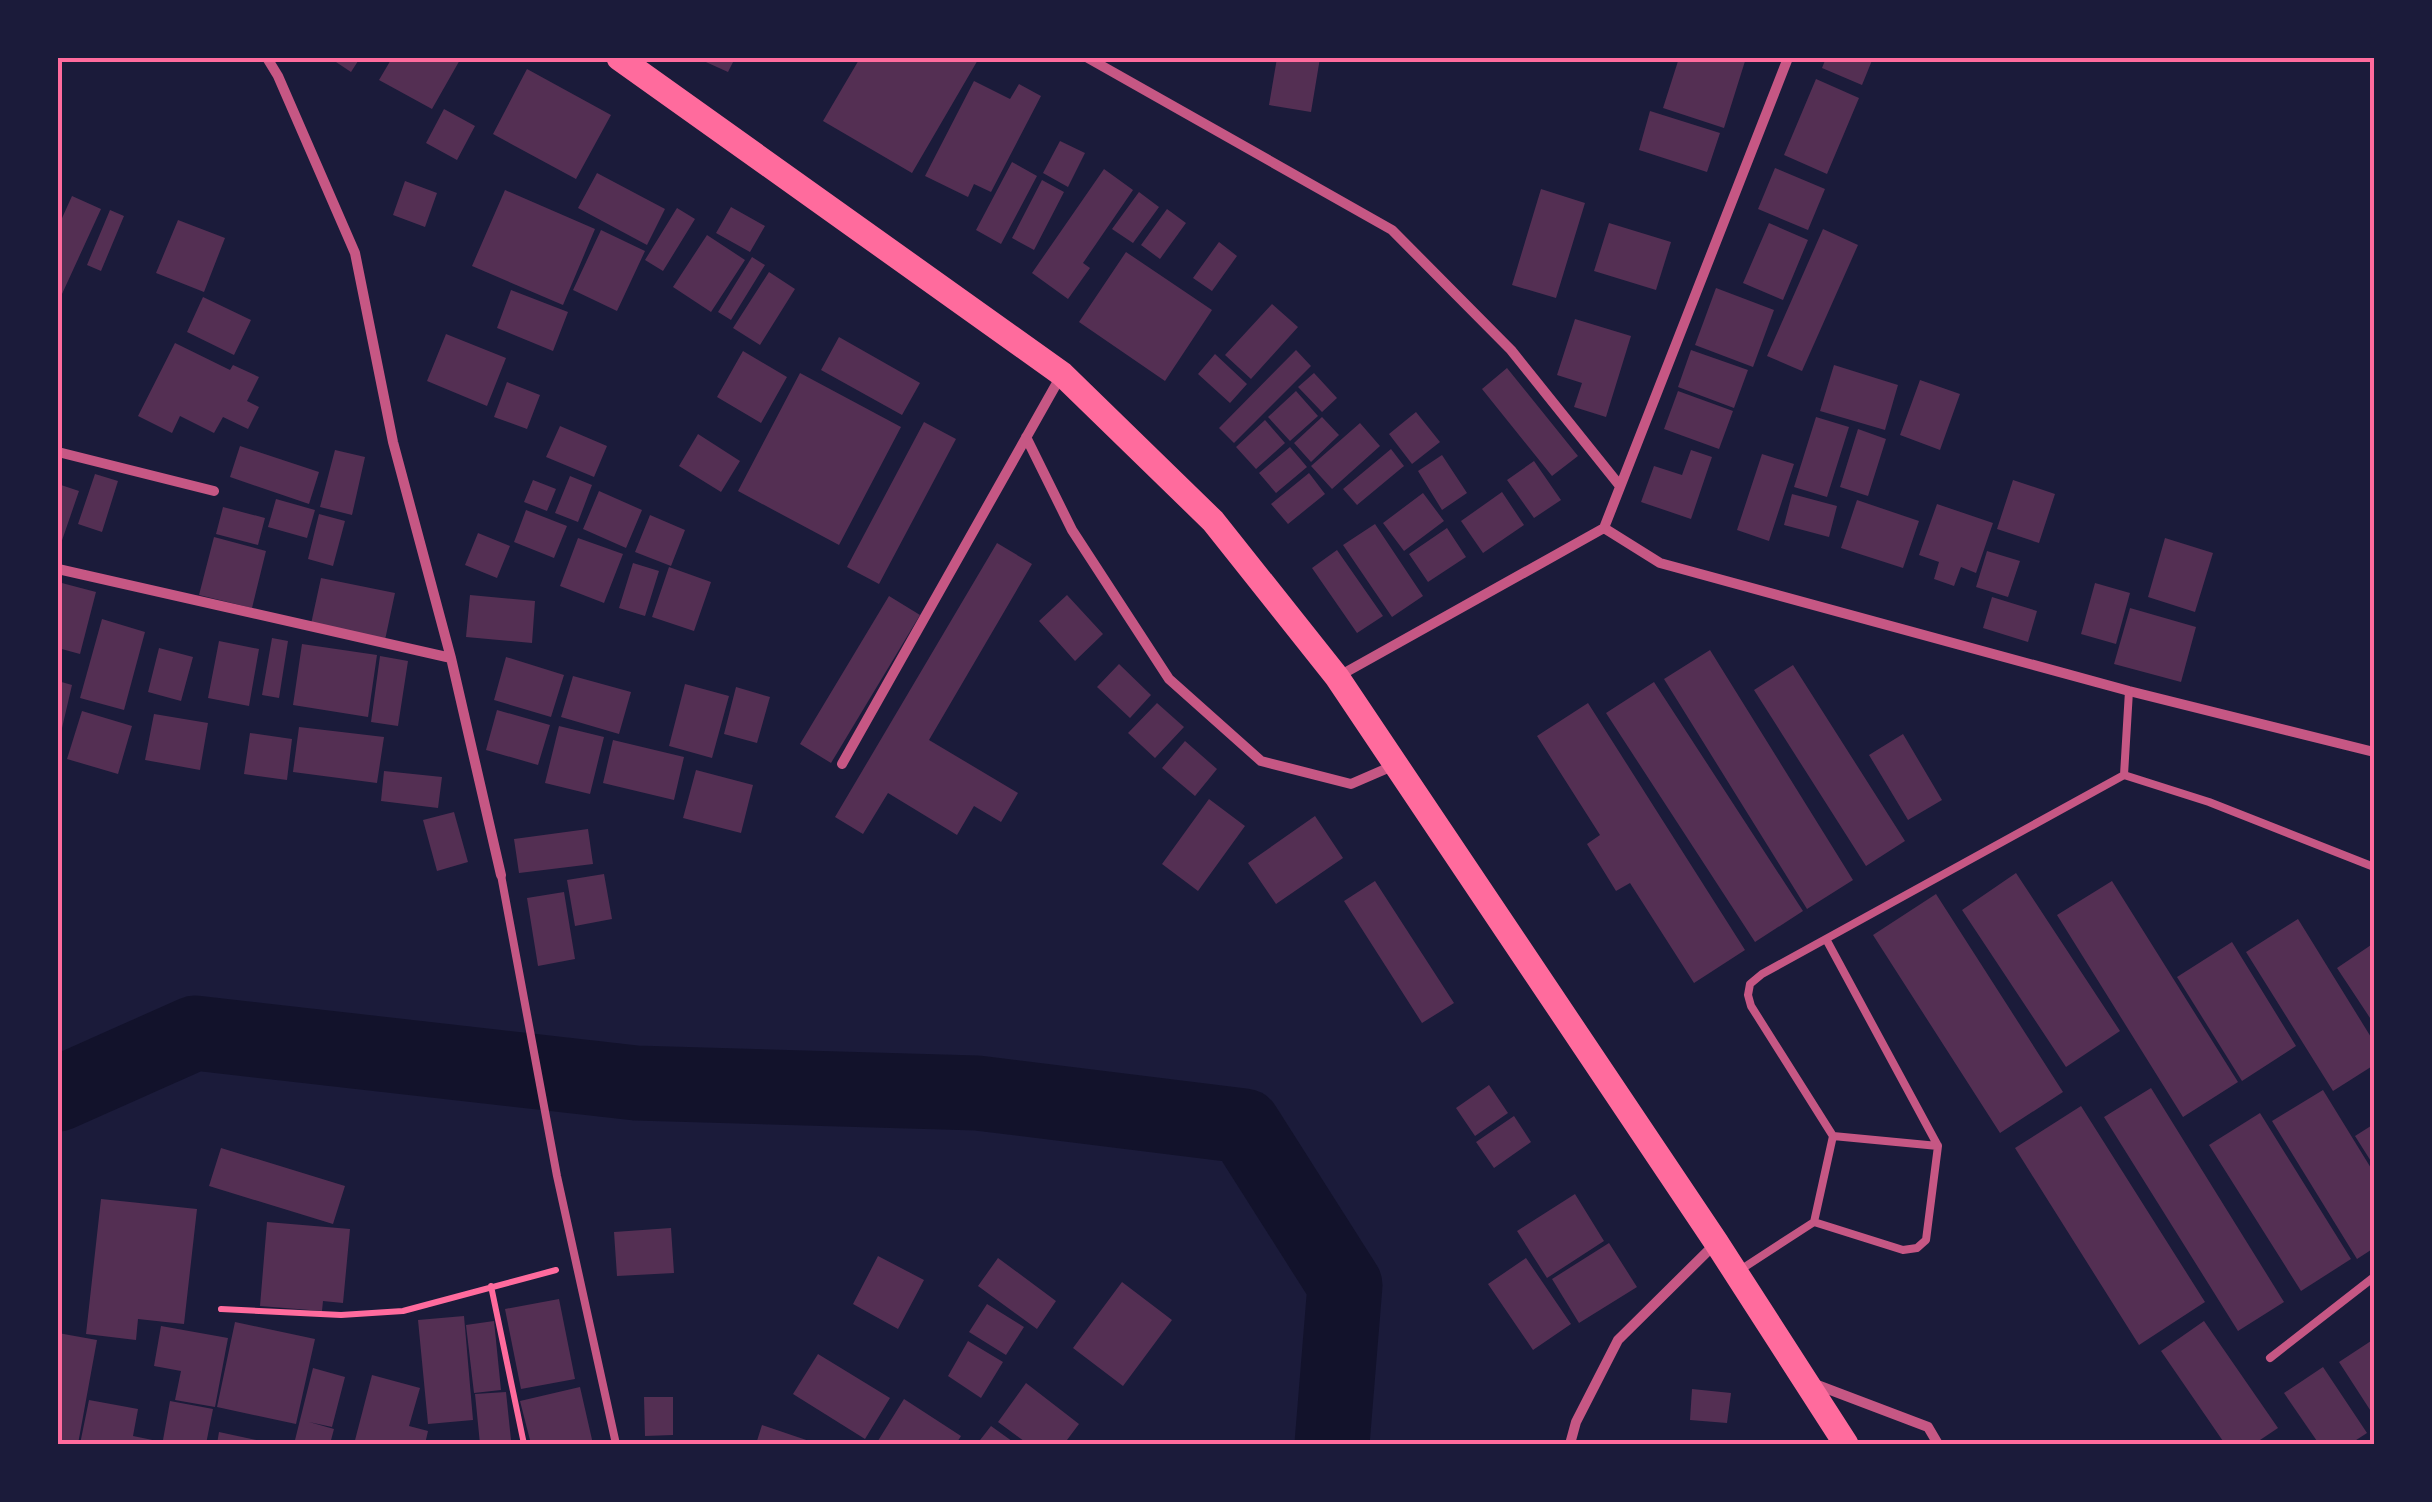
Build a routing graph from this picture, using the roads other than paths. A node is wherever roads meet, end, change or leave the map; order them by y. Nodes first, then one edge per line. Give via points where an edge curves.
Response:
1 (267, 58) edge
2 (619, 58) edge
3 (1088, 58) edge
4 (1788, 58) edge
5 (1062, 374) junction
6 (1026, 438) junction
7 (58, 452) edge
8 (1620, 486) junction
9 (214, 491) dead end
10 (1604, 528) junction
11 (58, 569) edge
12 (450, 658) junction
13 (1338, 676) junction
14 (2129, 691) junction
15 (2374, 752) edge
16 (842, 764) dead end
17 (1396, 765) junction
18 (2124, 775) junction
19 (2374, 866) edge
20 (502, 875) joint
21 (1826, 939) junction
22 (1833, 1136) junction
23 (1938, 1146) junction
24 (1814, 1222) junction
25 (1716, 1242) junction
26 (1736, 1272) junction
27 (2374, 1277) edge
28 (2270, 1358) dead end
29 (1805, 1380) junction
30 (616, 1444) edge
31 (1570, 1444) edge
32 (1846, 1444) edge
33 (1938, 1444) edge

1 - 12 street via 355,253 392,442
2 - 5 main road
3 - 8 street via 1392,230 1512,350
4 - 8 street
5 - 6 street
5 - 13 main road via 1213,521
6 - 16 street
6 - 17 street via 1072,530 1170,678 1261,761 1351,784
7 - 9 street
8 - 10 street
10 - 13 street
10 - 14 street via 1660,563
11 - 12 street
12 - 20 street
13 - 17 main road
14 - 15 street
14 - 18 lane
17 - 25 main road
18 - 19 lane
18 - 21 lane
20 - 30 lane via 557,1176
21 - 22 lane via 1762,974 1748,995
21 - 23 lane
22 - 23 lane
22 - 24 lane
23 - 24 lane via 1926,1240 1916,1248 1903,1250
24 - 26 lane
25 - 26 main road
25 - 31 street via 1618,1340
26 - 29 main road
27 - 28 lane
29 - 32 main road
29 - 33 street via 1928,1427

